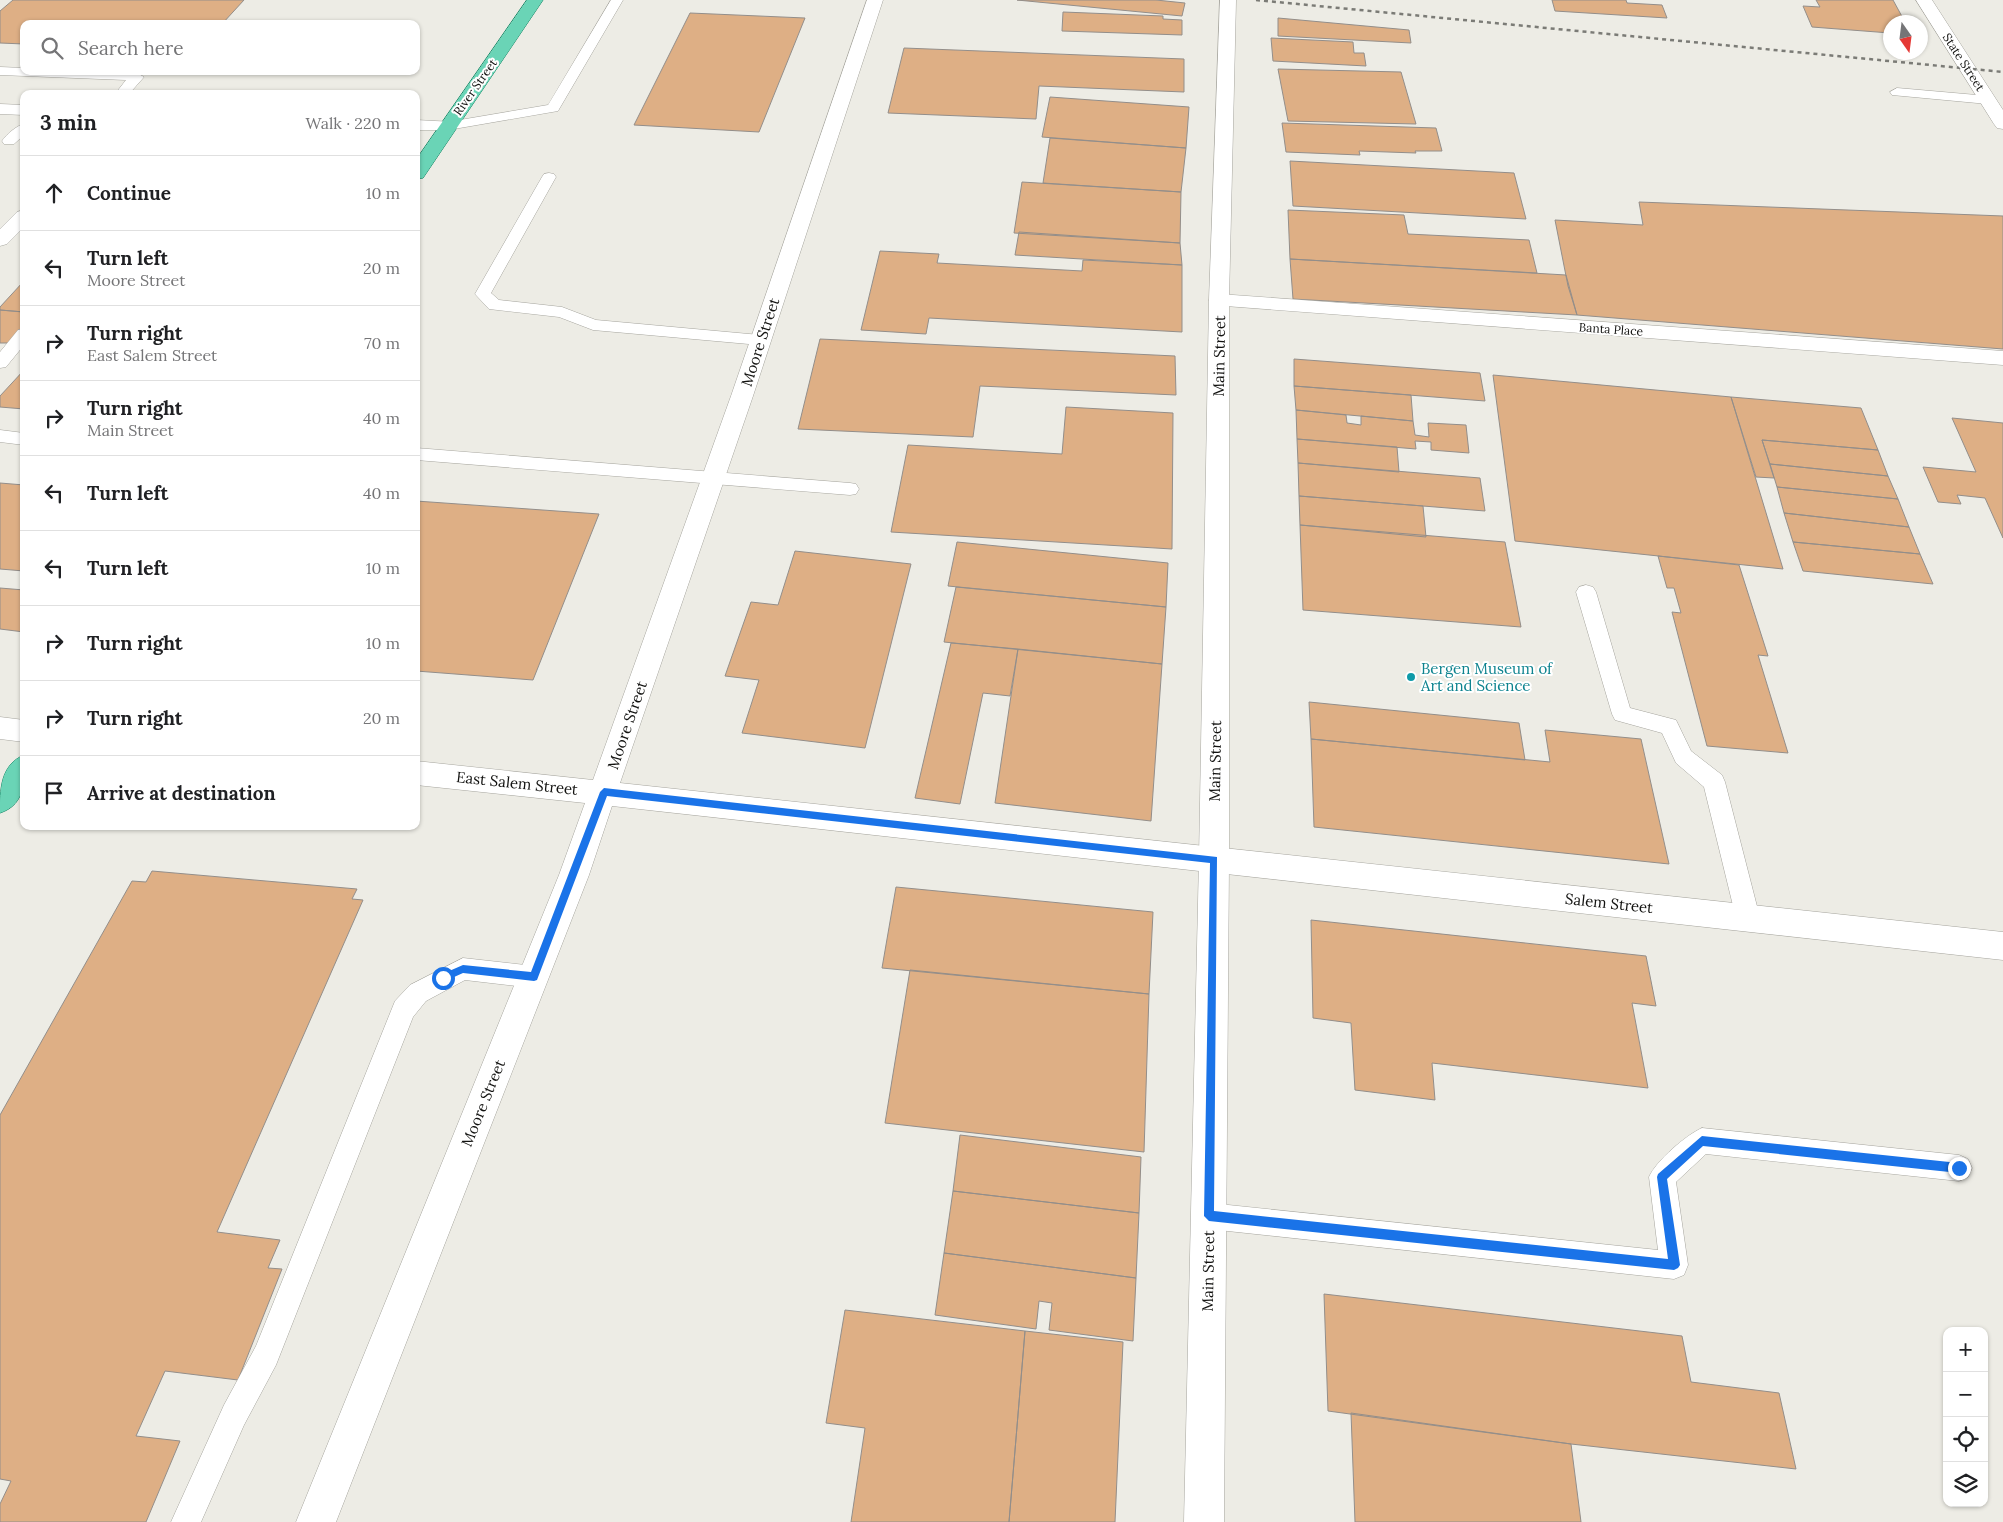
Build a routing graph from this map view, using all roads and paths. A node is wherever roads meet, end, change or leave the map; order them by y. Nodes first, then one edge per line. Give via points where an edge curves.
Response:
1 (535, 0) edge
2 (618, 0) edge
3 (875, 0) edge
4 (1228, 0) edge
5 (1924, 0) edge
6 (0, 71) edge
7 (20, 72) edge
8 (91, 75) edge
9 (125, 90) edge
10 (1896, 92) dead end
11 (1988, 100) junction
12 (0, 109) edge
13 (20, 110) edge
14 (2003, 124) edge
15 (420, 125) edge
16 (448, 126) junction
17 (20, 131) edge
18 (9, 141) dead end
19 (420, 168) edge
20 (549, 177) dead end
21 (20, 220) edge
22 (0, 240) edge
23 (1219, 300) junction
24 (20, 339) edge
25 (760, 340) junction
26 (2003, 358) edge
27 (0, 363) edge
28 (0, 436) edge
29 (20, 438) edge
30 (420, 454) edge
31 (713, 479) junction
32 (850, 489) dead end
33 (1586, 592) dead end
34 (0, 728) edge
35 (20, 730) edge
36 (20, 772) edge
37 (420, 773) edge
38 (604, 792) junction
39 (0, 800) edge
40 (1214, 859) junction
41 (1748, 918) junction
42 (2003, 946) edge
43 (534, 977) junction
44 (1959, 1168) dead end
45 (1209, 1216) junction
46 (186, 1522) edge
47 (316, 1522) edge
48 (1204, 1522) edge

1 - 16 main road, River Street
2 - 16 lane via 553,108
3 - 25 street, Moore Street
4 - 23 street, Main Street
5 - 11 street, State Street
6 - 7 lane
8 - 9 lane via 137,77
10 - 11 lane
11 - 14 street, State Street
12 - 13 street
15 - 16 street
16 - 19 main road, River Street
17 - 18 lane
20 - 25 lane via 484,294 495,305 562,312 593,325
21 - 22 street
23 - 26 street, Banta Place
23 - 40 street, Main Street
24 - 27 lane
25 - 31 street, Moore Street
28 - 29 lane
30 - 31 lane
31 - 32 lane
31 - 38 street, Moore Street
33 - 41 lane via 1622,714 1669,726 1683,757 1714,782
34 - 35 street
36 - 39 main road
37 - 38 street, East Salem Street
38 - 40 street, East Salem Street
38 - 43 street, Moore Street
40 - 41 street, Salem Street
40 - 45 street, Main Street
41 - 42 street, Salem Street
43 - 46 lane via 463,969 418,993 404,1009 266,1354 234,1415
43 - 47 street, Moore Street
44 - 45 lane via 1702,1141 1662,1177 1674,1265
45 - 48 street, Main Street

